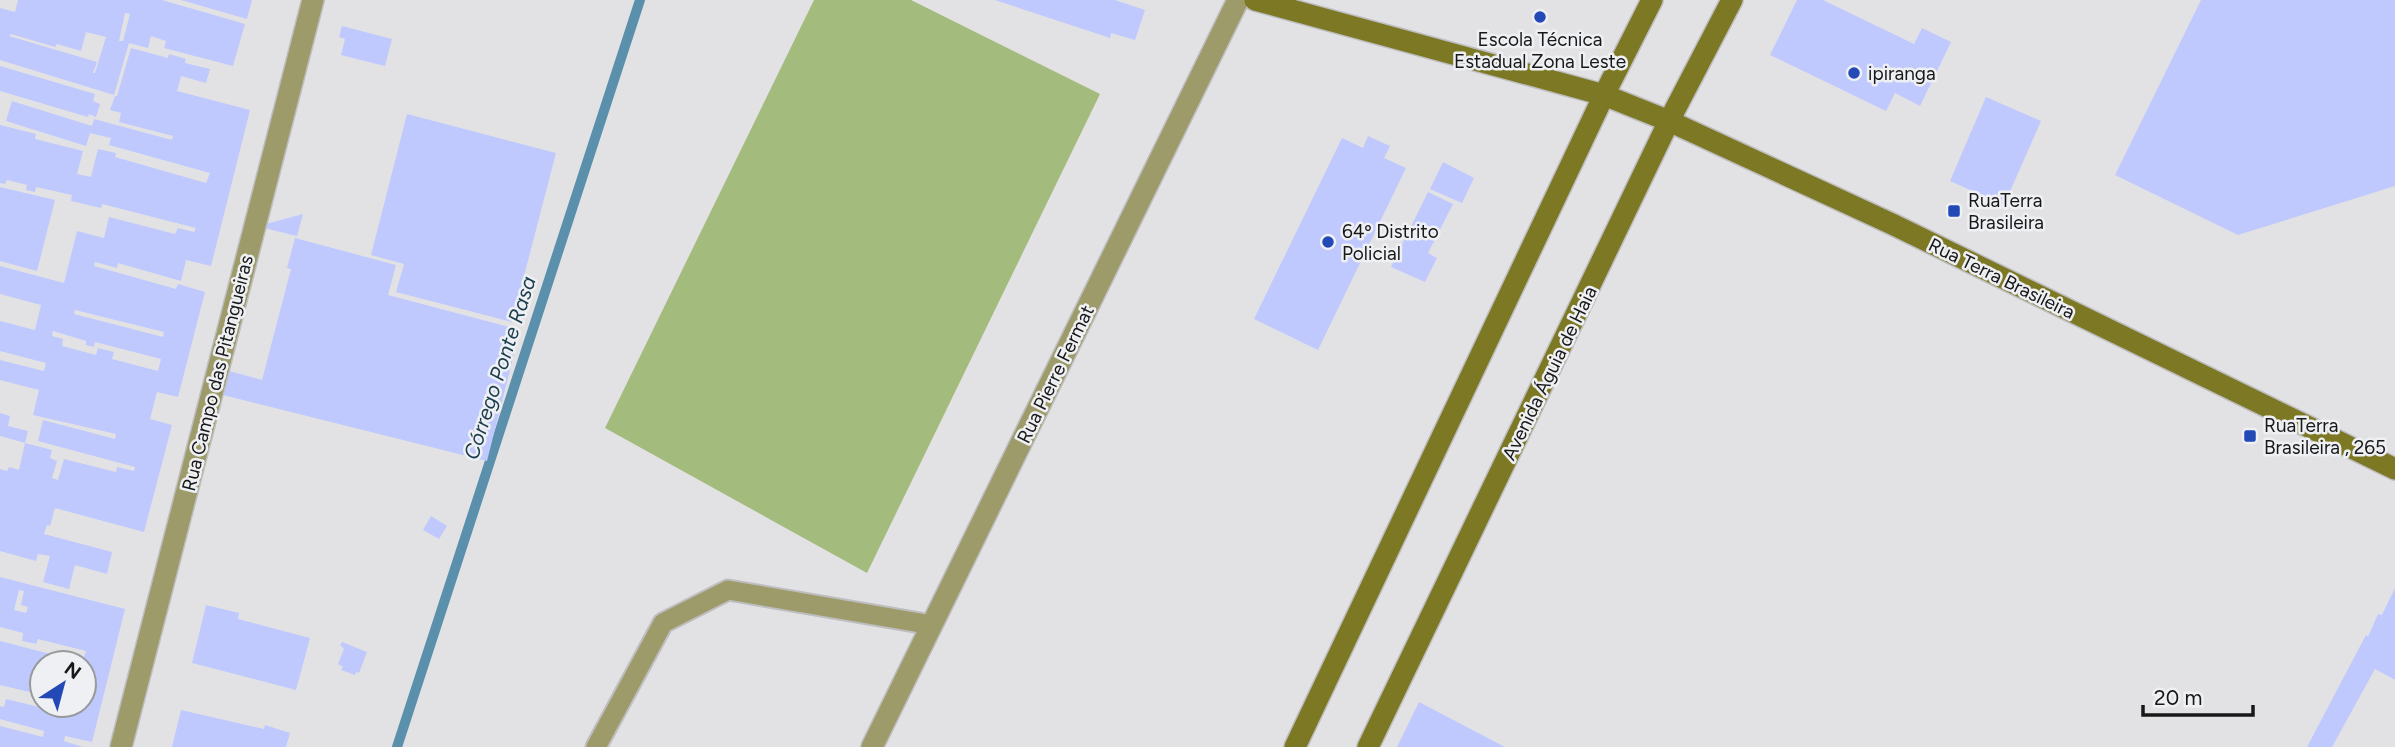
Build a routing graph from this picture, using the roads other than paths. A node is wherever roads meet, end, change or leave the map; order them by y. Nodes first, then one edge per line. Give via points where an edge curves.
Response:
1 (313, 0) edge
2 (1238, 0) edge
3 (1255, 0) edge
4 (1652, 0) edge
5 (1732, 0) edge
6 (1604, 95) junction
7 (1669, 121) junction
8 (2395, 469) edge
9 (932, 625) junction
10 (121, 747) edge
11 (596, 747) edge
12 (872, 747) edge
13 (1295, 747) edge
14 (1368, 747) edge

1 - 10 street, Rua Campo das Pitangueiras
2 - 9 street, Rua Pierre Fermat
3 - 6 main road, Rua Terra Brasileira
4 - 6 main road
5 - 7 main road, Avenida Águia de Haia
6 - 7 main road, Rua Terra Brasileira
6 - 13 main road
7 - 8 main road, Rua Terra Brasileira via 1892,224
7 - 14 main road, Avenida Águia de Haia
9 - 11 lane via 728,590 663,623
9 - 12 street, Rua Pierre Fermat

